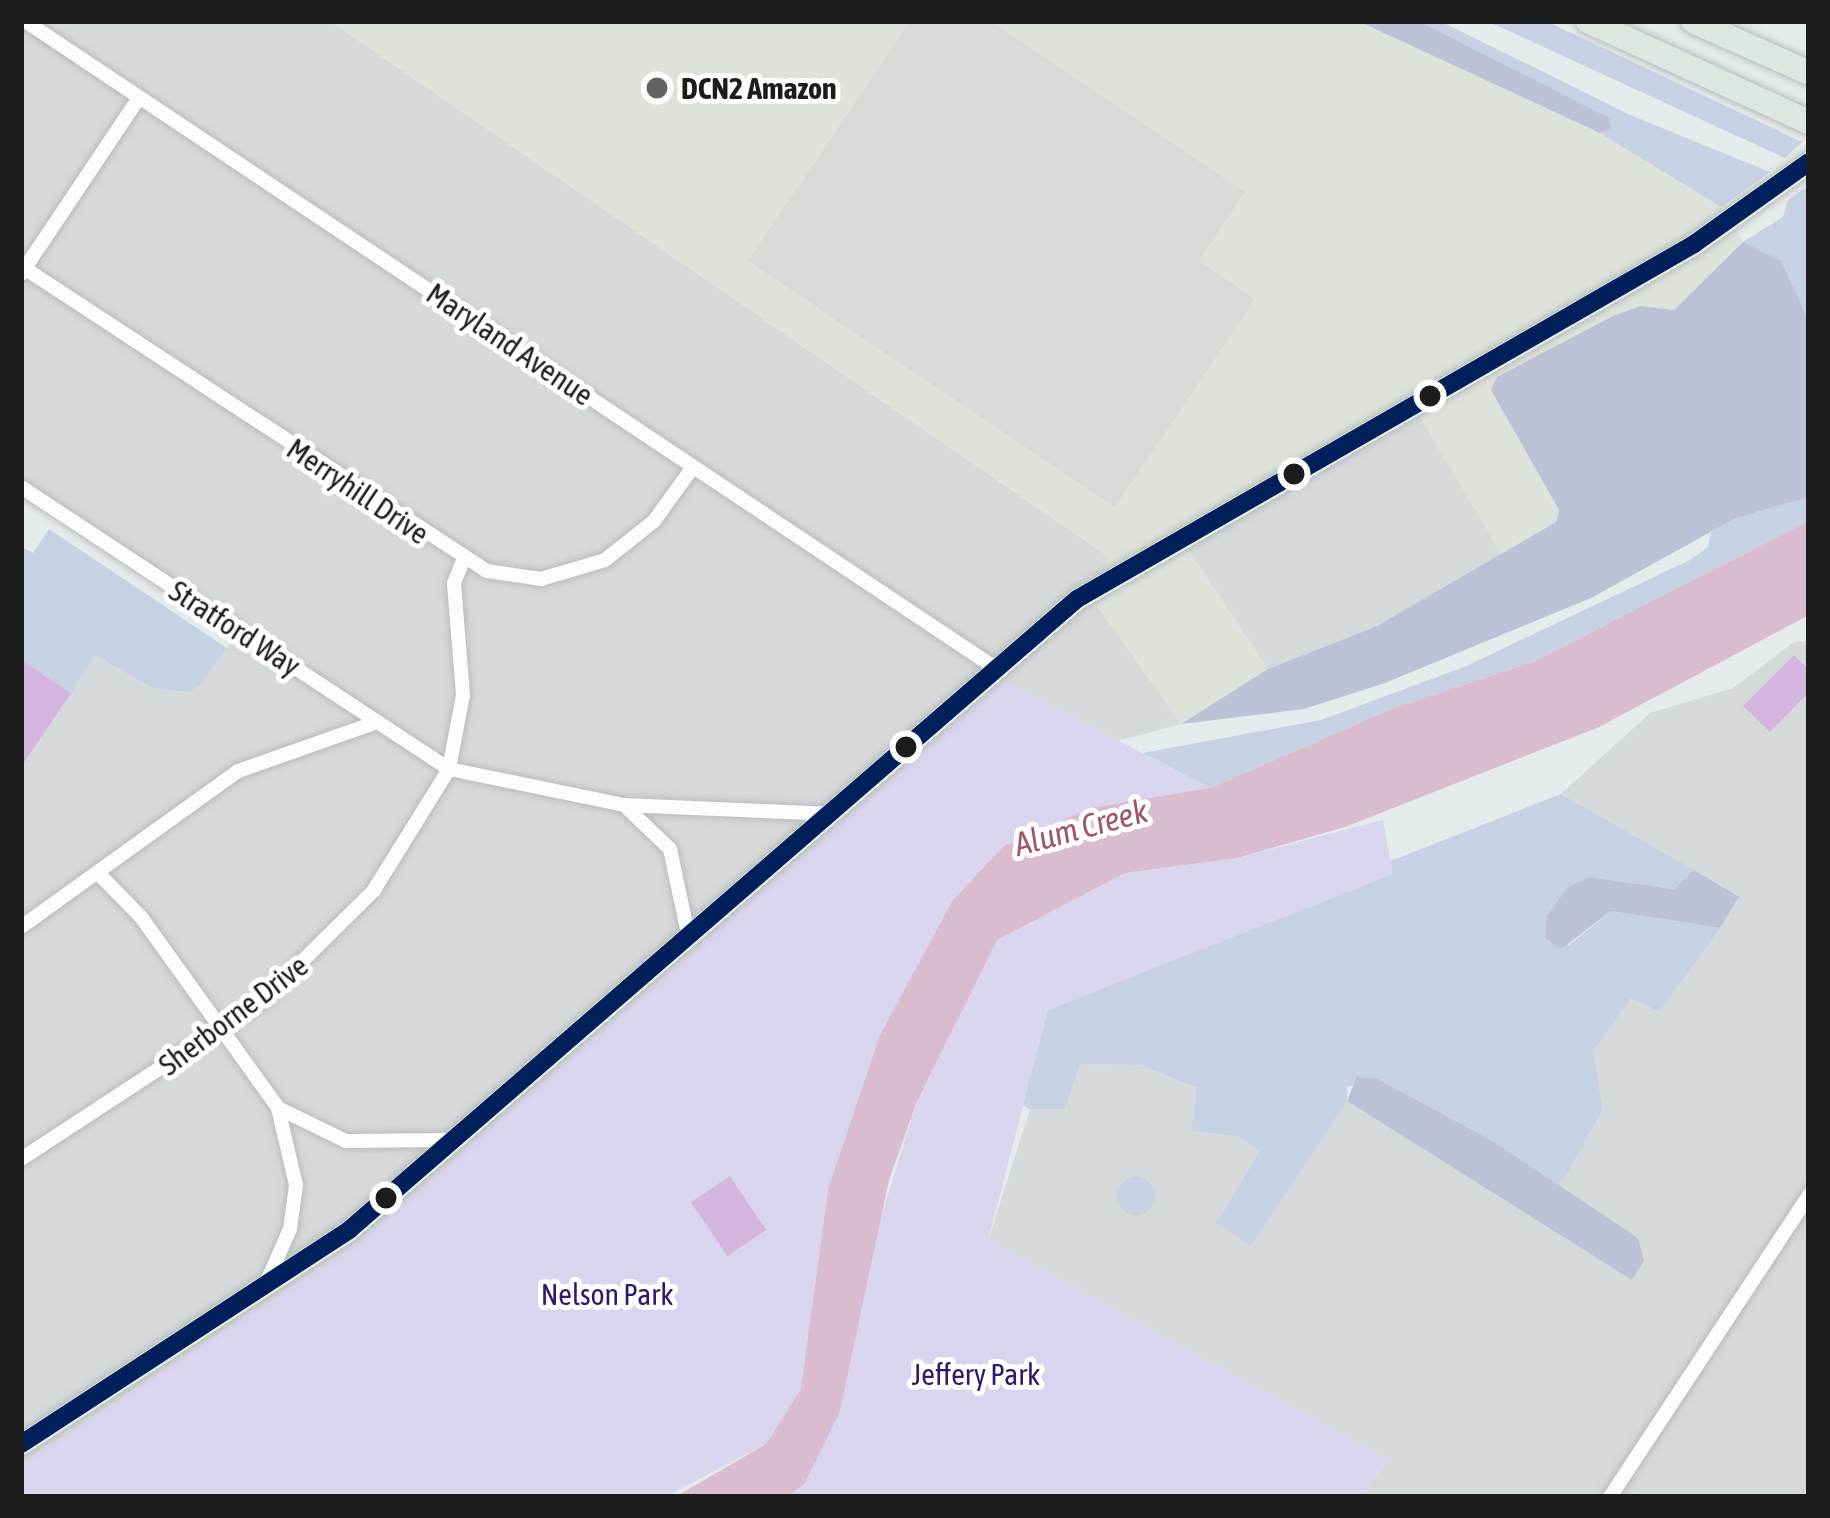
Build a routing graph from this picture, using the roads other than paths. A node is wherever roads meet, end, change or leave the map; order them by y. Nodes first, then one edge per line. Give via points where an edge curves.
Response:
1 (25, 21) edge
2 (1588, 21) edge
3 (1694, 21) edge
4 (1809, 73) edge
5 (139, 98) junction
6 (1809, 122) edge
7 (1809, 162) edge
8 (22, 270) edge
9 (693, 466) junction
10 (21, 487) edge
11 (463, 561) junction
12 (994, 668) junction
13 (377, 722) junction
14 (449, 769) junction
15 (624, 805) junction
16 (827, 814) junction
17 (98, 873) junction
18 (21, 927) edge
19 (688, 934) junction
20 (222, 1031) junction
21 (278, 1108) junction
22 (453, 1139) junction
23 (21, 1160) edge
24 (1806, 1204) edge
25 (267, 1282) junction
26 (21, 1444) edge
27 (1615, 1495) edge

1 - 5 street, Maryland Avenue
2 - 6 highway
3 - 4 highway
5 - 8 street
5 - 9 street, Maryland Avenue
7 - 12 main road via 1676,254 1092,589
8 - 11 street, Merryhill Drive
9 - 11 street, Merryhill Drive via 635,540 585,570 514,579
9 - 12 street, Maryland Avenue
10 - 13 street, Stratford Way
11 - 14 street, Sherborne Drive via 454,583 463,695
12 - 16 main road
13 - 14 street, Stratford Way
13 - 17 street via 238,771
14 - 15 street
14 - 20 street, Sherborne Drive via 352,916
15 - 16 street
15 - 19 street via 670,849
16 - 19 main road
17 - 18 street
17 - 20 street via 141,917
19 - 22 main road
20 - 21 street
20 - 23 street, Sherborne Drive
21 - 22 street via 346,1141
21 - 25 street via 296,1185 290,1229
22 - 25 main road via 349,1230
24 - 27 street
25 - 26 main road

